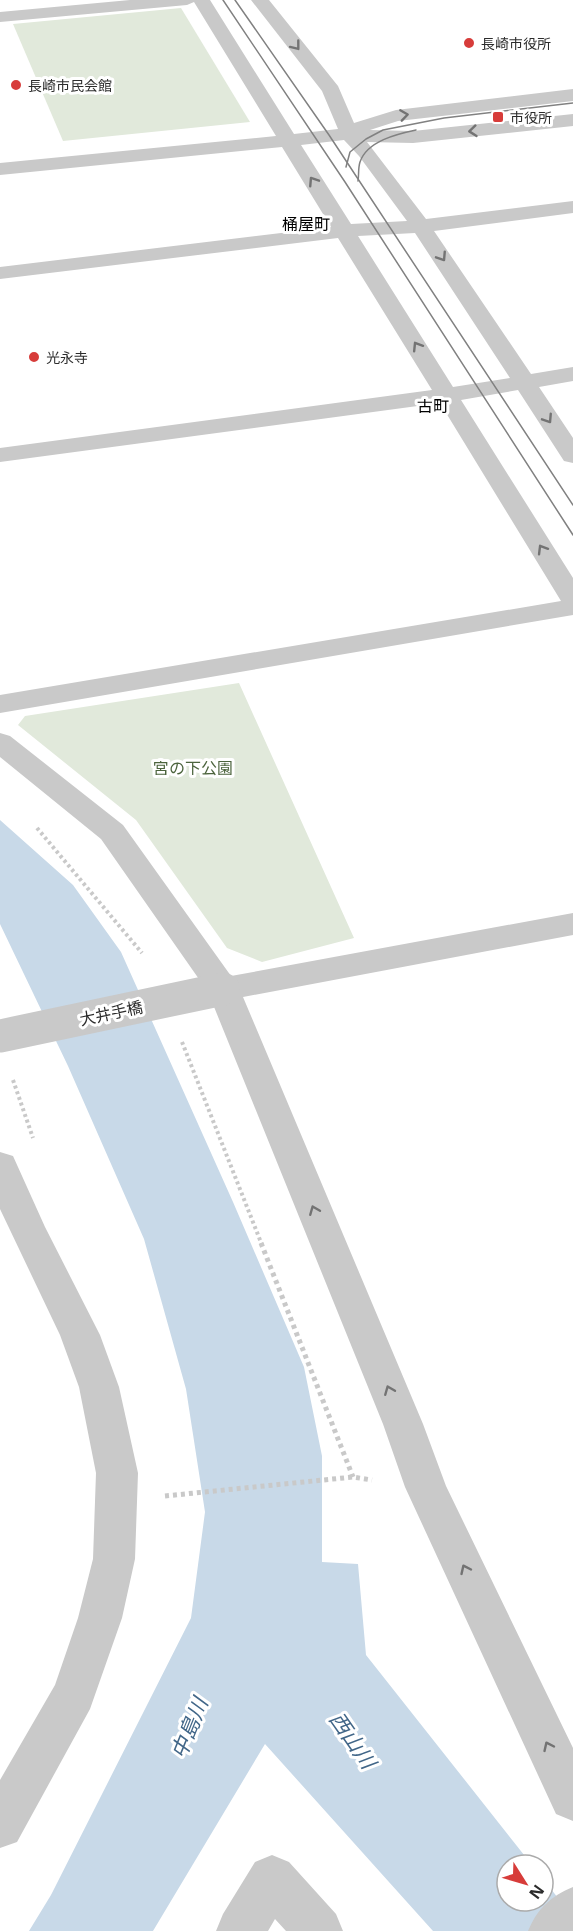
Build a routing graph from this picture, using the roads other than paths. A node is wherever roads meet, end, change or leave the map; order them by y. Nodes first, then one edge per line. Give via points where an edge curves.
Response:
1 (188, 0) edge
2 (201, 0) edge
3 (260, 0) edge
4 (0, 17) edge
5 (573, 95) edge
6 (573, 120) edge
7 (349, 134) junction
8 (288, 142) junction
9 (0, 169) edge
10 (573, 207) edge
11 (422, 226) junction
12 (346, 231) junction
13 (0, 273) edge
14 (573, 374) edge
15 (524, 381) junction
16 (448, 395) junction
17 (0, 455) edge
18 (573, 456) edge
19 (573, 599) edge
20 (573, 607) edge
21 (0, 704) edge
22 (0, 742) edge
23 (573, 924) edge
24 (223, 989) junction
25 (0, 1036) edge
26 (0, 1166) edge
27 (573, 1798) edge
28 (0, 1825) edge
29 (573, 1911) edge
30 (240, 1931) edge
31 (319, 1931) edge
32 (552, 1931) edge

1 - 4 street
2 - 8 street
3 -> 7 street via 331,90
7 -> 5 street via 363,125 396,116
6 -> 7 street via 413,137
7 - 8 street
7 - 11 street
8 - 9 street
12 -> 8 street
10 - 11 street
11 - 12 street
11 -> 15 street
12 - 13 street
16 -> 12 street
14 - 15 street
15 - 16 street
15 -> 18 street
16 - 17 street
19 -> 16 street
20 - 21 street
22 - 24 street via 112,832
23 - 24 street, 大井手橋
24 - 25 street, 大井手橋, bridge
27 -> 24 street via 426,1487
26 - 28 street via 80,1335 99,1387 117,1473 114,1559 100,1618 74,1695
29 - 32 street
30 - 31 street via 272,1879

